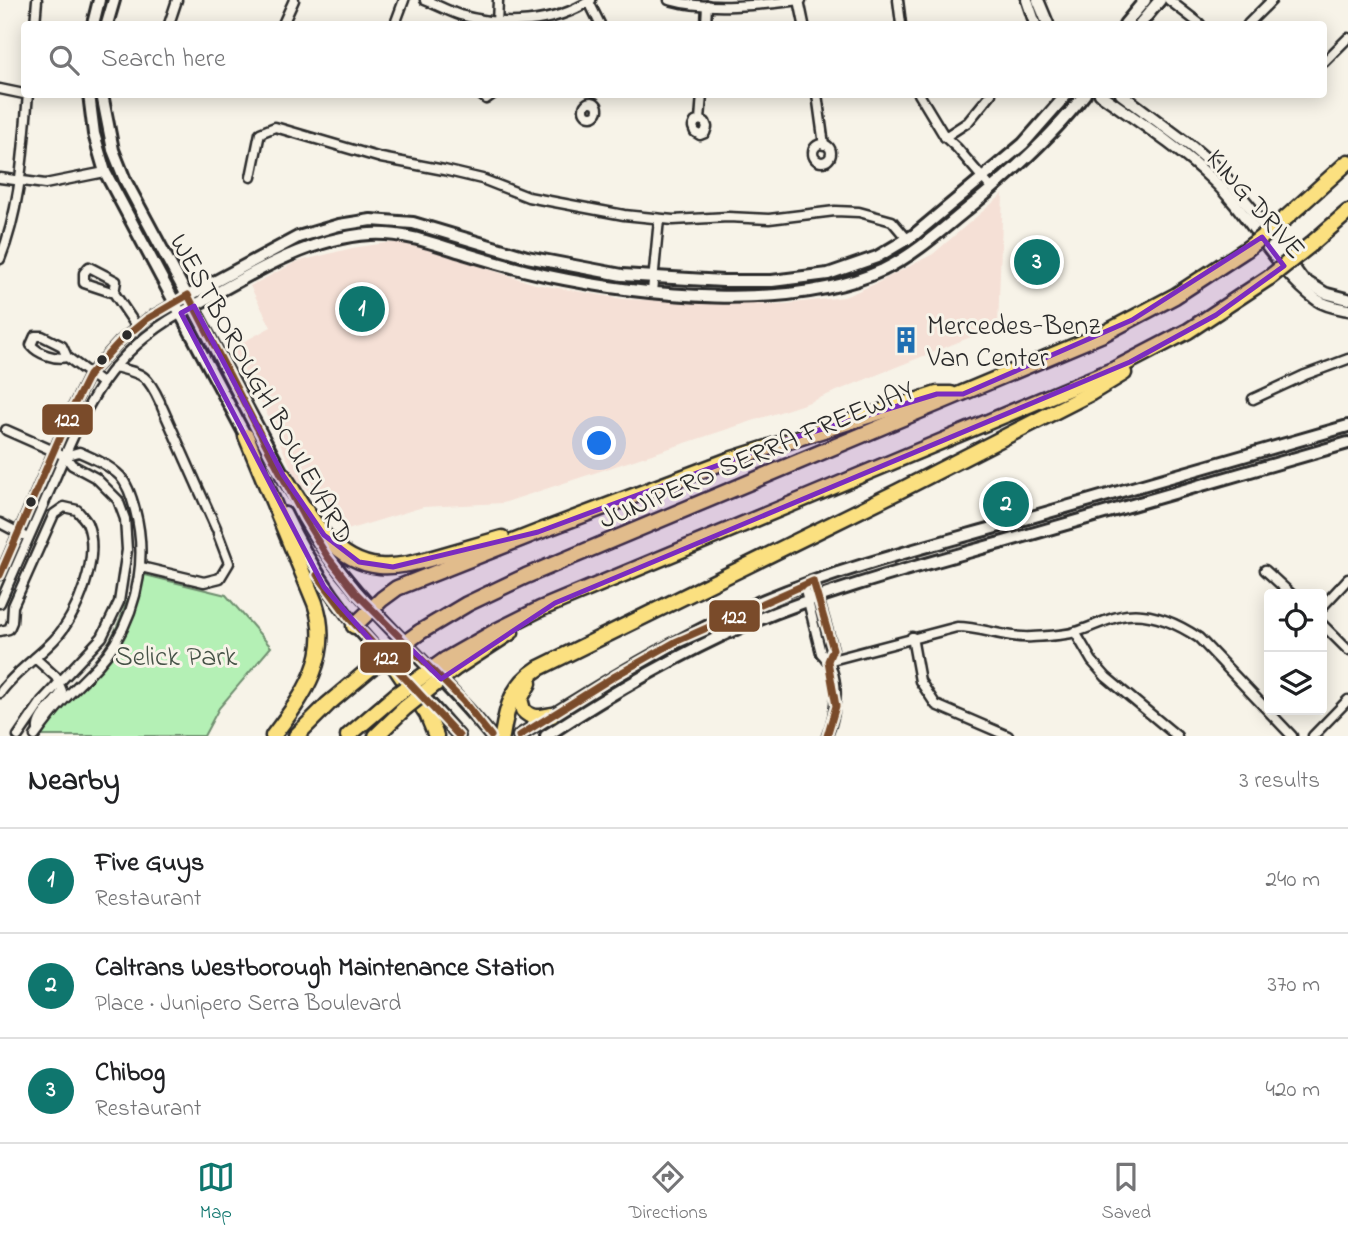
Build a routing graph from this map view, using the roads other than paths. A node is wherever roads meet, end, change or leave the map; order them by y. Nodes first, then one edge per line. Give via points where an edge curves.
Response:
1 (34, 0) edge
2 (99, 0) edge
3 (114, 0) edge
4 (177, 0) edge
5 (295, 0) edge
6 (404, 0) edge
7 (425, 0) edge
8 (498, 0) edge
9 (668, 0) edge
10 (800, 0) edge
11 (898, 0) edge
12 (1027, 0) edge
13 (1038, 0) edge
14 (1145, 0) edge
15 (1160, 0) edge
16 (1169, 0) edge
17 (1272, 0) edge
18 (590, 1) edge
19 (707, 5) junction
20 (35, 21) edge
21 (94, 21) edge
22 (108, 21) edge
23 (170, 21) edge
24 (284, 21) edge
25 (396, 21) edge
26 (488, 21) edge
27 (497, 21) edge
28 (532, 21) edge
29 (599, 21) edge
30 (706, 21) edge
31 (804, 21) edge
32 (901, 21) edge
33 (1034, 21) edge
34 (1047, 21) edge
35 (1128, 21) edge
36 (1142, 21) edge
37 (1196, 21) edge
38 (1251, 21) edge
39 (1348, 38) edge
40 (1327, 59) edge
41 (0, 89) edge
42 (21, 93) edge
43 (27, 98) edge
44 (90, 98) edge
45 (103, 98) edge
46 (702, 98) edge
47 (818, 98) edge
48 (921, 98) edge
49 (988, 98) edge
50 (1063, 98) edge
51 (1082, 98) edge
52 (1106, 98) edge
53 (1126, 98) edge
54 (700, 120) dead end
55 (945, 137) junction
56 (824, 145) dead end
57 (1348, 162) edge
58 (105, 172) junction
59 (251, 177) dead end
60 (0, 178) edge
61 (982, 178) junction
62 (125, 180) junction
63 (19, 181) junction
64 (992, 189) junction
65 (1348, 212) edge
66 (659, 219) junction
67 (908, 240) junction
68 (0, 259) edge
69 (654, 278) junction
70 (652, 292) junction
71 (114, 293) dead end
72 (188, 295) junction
73 (1348, 299) edge
74 (194, 306) junction
75 (178, 308) junction
76 (1348, 310) edge
77 (1216, 315) junction
78 (137, 327) junction
79 (67, 357) dead end
80 (1348, 359) edge
81 (115, 367) junction
82 (89, 376) junction
83 (102, 383) junction
84 (963, 394) junction
85 (1253, 399) dead end
86 (1348, 426) edge
87 (6, 430) dead end
88 (246, 436) junction
89 (1348, 443) edge
90 (54, 452) junction
91 (65, 456) junction
92 (283, 475) junction
93 (0, 523) edge
94 (538, 532) junction
95 (19, 533) junction
96 (29, 538) junction
97 (141, 567) junction
98 (1265, 570) dead end
99 (0, 575) edge
100 (1348, 579) edge
101 (808, 583) junction
102 (1286, 589) edge
103 (813, 599) junction
104 (1327, 602) edge
105 (0, 603) edge
106 (371, 609) junction
107 (354, 626) junction
108 (1327, 629) edge
109 (0, 631) edge
110 (1075, 632) junction
111 (912, 638) junction
112 (1348, 650) edge
113 (564, 653) junction
114 (35, 658) junction
115 (828, 661) junction
116 (450, 665) junction
117 (395, 667) junction
118 (59, 684) junction
119 (0, 694) edge
120 (1348, 700) edge
121 (558, 720) junction
122 (36, 734) edge
123 (18, 736) edge
124 (273, 736) edge
125 (296, 736) edge
126 (348, 736) edge
127 (376, 736) edge
128 (436, 736) edge
129 (459, 736) edge
130 (491, 736) edge
131 (502, 736) edge
132 (519, 736) edge
133 (549, 736) edge
134 (827, 736) edge
135 (1008, 736) edge
136 (1177, 736) edge
137 (1292, 736) edge
138 (1313, 736) edge

1 - 20 street
2 - 21 main road
3 - 22 main road
4 - 23 street
5 - 24 street
6 - 25 street
7 - 26 street
8 - 27 street
9 - 19 street
10 - 19 street
10 - 31 street
11 - 32 street
12 - 33 street
13 - 34 street
14 - 35 main road
15 - 36 main road
16 - 37 street
17 - 38 street
18 - 28 street
18 - 29 street
19 - 30 street
39 - 40 street
41 - 42 street
43 - 63 street
44 - 58 main road, WESTBOROUGH BOULEVARD
45 - 62 main road, WESTBOROUGH BOULEVARD via 113,150
46 - 54 street
47 - 56 street
48 - 55 street
49 - 55 street via 968,122
50 - 61 main road via 1023,144
51 - 64 main road via 1032,155
52 - 76 street, KING DRIVE via 1214,180 1297,284 1319,301
53 - 73 street, KING DRIVE via 1221,172 1302,279 1325,293
55 - 61 street
57 - 84 highway, JUNIPERO SERRA FREEWAY, bridge via 1287,217 1182,292 1073,348
58 - 62 main road via 117,172
58 - 63 street via 45,184
58 - 75 main road, WESTBOROUGH BOULEVARD
59 - 66 street via 260,133 275,127 381,158 482,179 528,197
60 - 63 street
61 - 64 street
61 - 67 main road
62 - 72 main road, WESTBOROUGH BOULEVARD
63 - 68 street
64 - 70 main road via 907,257 850,282 763,295
65 - 77 highway, bridge
66 - 67 street via 769,219 859,212 892,221
66 - 69 street
67 - 69 main road via 862,264 810,277 743,281
69 - 70 street
69 - 72 main road via 527,257 413,223 371,220 298,237
70 - 74 main road via 544,275 410,236 381,233 310,247
71 - 78 street
72 - 74 main road, WESTBOROUGH BOULEVARD
72 - 75 main road
74 - 75 main road
74 - 92 main road, WESTBOROUGH BOULEVARD
75 - 78 street
75 - 81 street
75 - 88 main road, WESTBOROUGH BOULEVARD
77 - 113 highway via 1107,384 1015,432
77 - 116 highway via 1100,376 555,603 496,631
78 - 82 street
79 - 82 street
80 - 85 street
81 - 83 street
81 - 97 street via 137,371 153,388 229,563 220,578 204,582
82 - 83 street
82 - 90 street
83 - 91 street
84 - 94 highway via 937,394 783,441
84 - 125 highway, JUNIPERO SERRA FREEWAY, bridge via 510,582 420,632 372,667
86 - 101 main road
87 - 90 street
88 - 107 main road, WESTBOROUGH BOULEVARD via 309,562
88 - 124 highway via 321,627 313,676
89 - 103 main road
90 - 91 street
90 - 95 street
91 - 96 street
91 - 97 street via 79,452 120,477 131,494 141,533
91 - 118 street via 118,500 125,519 127,550 119,602 102,637
92 - 94 highway via 328,540 349,556 376,566 404,566 526,531
92 - 106 main road, WESTBOROUGH BOULEVARD via 327,556
93 - 95 street
94 - 106 highway via 404,585
95 - 96 street
95 - 99 street
96 - 105 street
97 - 122 street via 116,642
98 - 102 street
100 - 104 street
101 - 103 street
101 - 121 main road via 675,642
103 - 115 street via 833,649
103 - 121 main road via 689,652
106 - 107 highway
106 - 130 main road, WESTBOROUGH BOULEVARD via 463,701
107 - 117 main road, WESTBOROUGH BOULEVARD
108 - 112 street
109 - 114 street via 6,631 12,622 13,606 54,514 64,507 77,510 87,523 92,550 88,576 57,638
110 - 111 street via 1029,638 957,626
110 - 136 street via 1106,677
110 - 137 street via 1128,614 1183,627 1199,638
111 - 115 street
111 - 135 street via 920,681 936,705
113 - 121 highway via 534,677 520,699 531,717
113 - 131 highway via 516,687
114 - 118 street
114 - 119 street
115 - 134 street via 836,706
116 - 126 highway, bridge via 396,695
116 - 127 highway, bridge
117 - 128 highway via 427,714
117 - 129 main road, WESTBOROUGH BOULEVARD
118 - 122 street via 60,696 39,721
118 - 123 street
120 - 138 street
121 - 132 main road
121 - 133 main road

